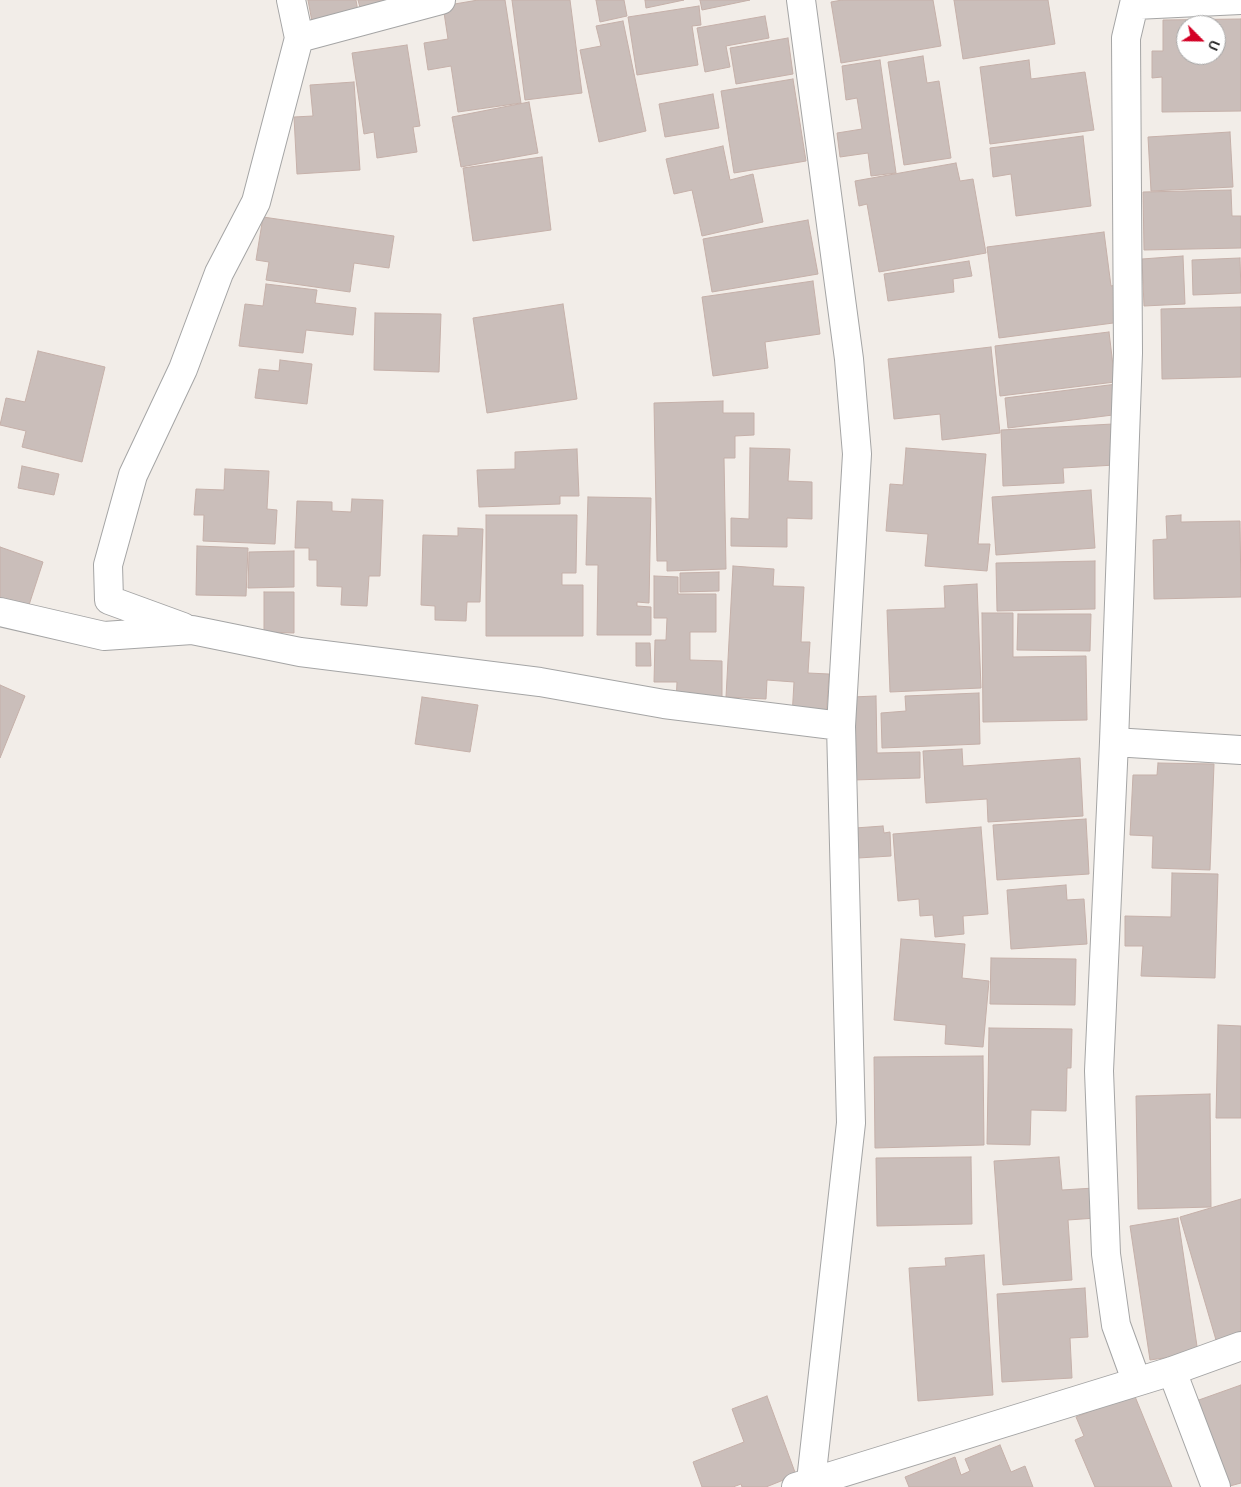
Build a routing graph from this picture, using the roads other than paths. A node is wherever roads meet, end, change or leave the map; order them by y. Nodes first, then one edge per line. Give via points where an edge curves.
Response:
1 (291, 0) edge
2 (441, 0) edge
3 (801, 0) edge
4 (1241, 0) edge
5 (1135, 2) edge
6 (299, 38) junction
7 (0, 612) edge
8 (192, 630) junction
9 (841, 726) junction
10 (1114, 742) junction
11 (1241, 750) edge
12 (1241, 1346) edge
13 (1172, 1371) junction
14 (1136, 1380) junction
15 (806, 1485) edge
16 (1216, 1487) edge

1 - 6 street
2 - 6 street
3 - 9 street via 848,359 857,454
4 - 5 street
5 - 10 street via 1126,38 1128,353
6 - 8 street via 256,202 219,273 183,369 133,475 108,565 109,600
7 - 8 street via 104,636
8 - 9 street via 300,652 540,682 664,704
9 - 15 street via 850,1123
10 - 11 street
10 - 14 street via 1099,1071 1106,1254 1116,1325
12 - 13 street
13 - 14 street
13 - 16 street
14 - 15 street

